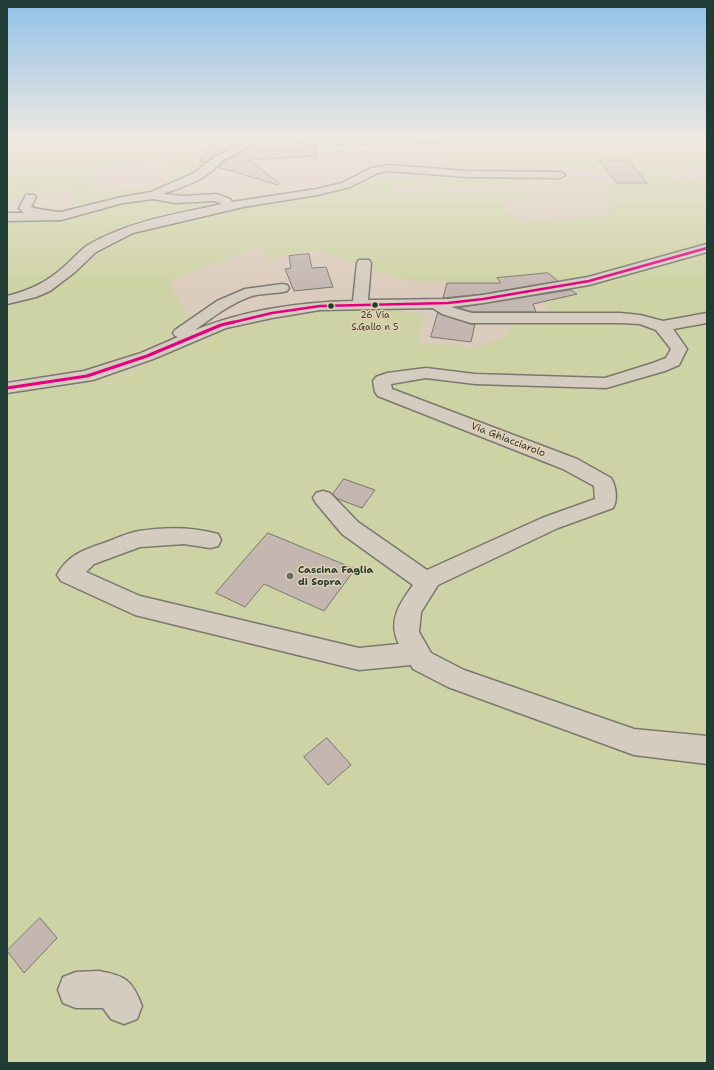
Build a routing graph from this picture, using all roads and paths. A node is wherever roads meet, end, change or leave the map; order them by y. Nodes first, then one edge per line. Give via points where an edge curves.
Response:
1 (168, 189) edge
2 (332, 189) edge
3 (155, 196) junction
4 (30, 197) dead end
5 (222, 198) junction
6 (251, 202) junction
7 (53, 216) junction
8 (182, 216) junction
9 (7, 217) edge
10 (707, 248) edge
11 (364, 263) dead end
12 (282, 288) dead end
13 (390, 299) dead end
14 (7, 300) edge
15 (456, 302) junction
16 (436, 303) junction
17 (360, 304) junction
18 (707, 318) edge
19 (661, 326) junction
20 (170, 346) junction
21 (7, 388) edge
22 (323, 498) dead end
23 (210, 540) dead end
24 (427, 582) junction
25 (418, 653) junction
26 (707, 750) edge
27 (76, 990) dead end
28 (124, 1006) dead end

1 - 3 street via 156,193
2 - 6 street
3 - 5 street via 167,199
3 - 7 street via 122,200 91,210
4 - 7 street via 24,208 30,212
5 - 6 street
5 - 8 street via 226,200 225,204
6 - 8 street
7 - 9 street
8 - 14 street via 129,230 111,238 91,249 45,288
10 - 15 street via 589,281
11 - 17 street
12 - 20 street via 250,292 222,304 175,338
13 - 15 street
15 - 16 street
16 - 17 street
16 - 19 street via 447,311 471,318 614,317 646,321
17 - 20 street via 320,306 272,313 221,325
18 - 19 street
19 - 24 street, Via Ghiacciarolo via 679,349 673,361 606,383 475,379 426,373 382,381 384,392 570,464 604,483 606,503 550,523
20 - 21 street via 87,376
22 - 24 street via 350,528
23 - 25 street via 184,536 138,538 86,558 69,575 135,605 359,659
24 - 25 street, Via Ghiacciarolo via 409,610 406,633
25 - 26 street, Via Ghiacciarolo via 422,661 457,680 634,742
27 - 28 street via 99,989 114,992

